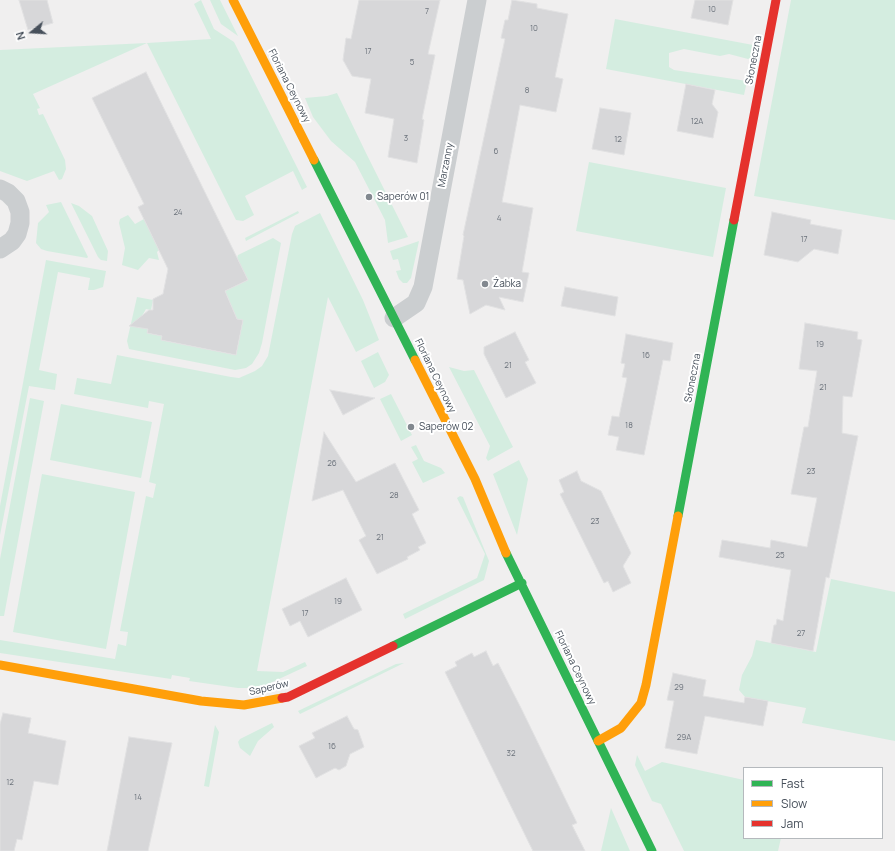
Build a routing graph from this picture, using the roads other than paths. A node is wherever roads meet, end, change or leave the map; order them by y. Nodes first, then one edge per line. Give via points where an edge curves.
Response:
1 (233, 0) edge
2 (477, 0) edge
3 (776, 0) edge
4 (0, 188) edge
5 (0, 249) edge
6 (394, 318) junction
7 (522, 583) junction
8 (0, 665) edge
9 (598, 741) junction
10 (652, 851) edge

1 - 6 street, Floriana Ceynowy
2 - 6 street, Marzanny via 423,287 416,303
3 - 9 street, Słoneczna via 646,685 641,703 633,715 621,728
4 - 5 street via 16,201 20,223 12,241
6 - 7 street, Floriana Ceynowy via 475,480 502,544
7 - 8 street, Saperów via 288,697 244,705 201,701
7 - 9 street, Floriana Ceynowy
9 - 10 street, Floriana Ceynowy

